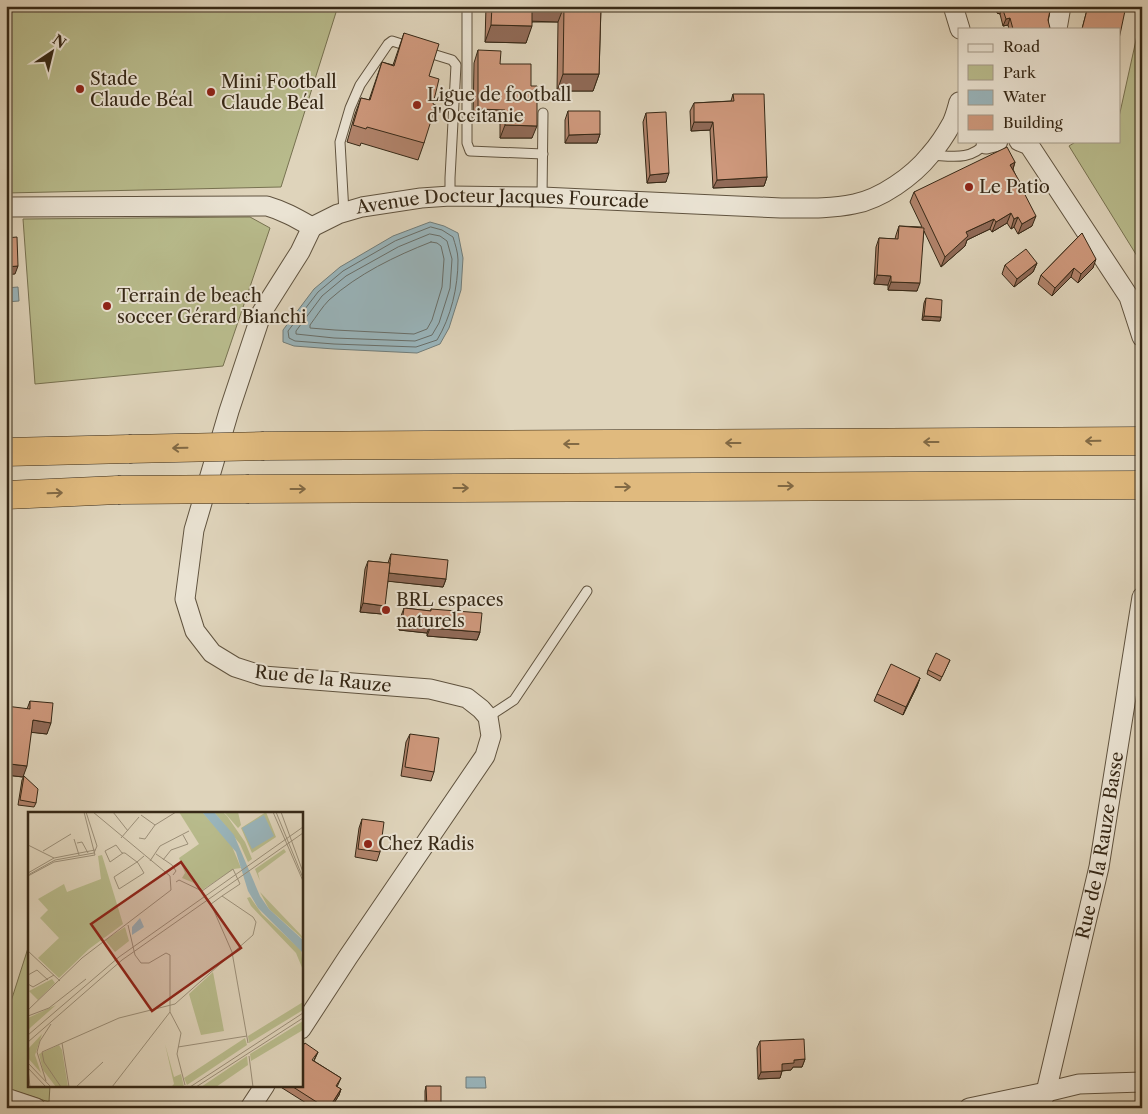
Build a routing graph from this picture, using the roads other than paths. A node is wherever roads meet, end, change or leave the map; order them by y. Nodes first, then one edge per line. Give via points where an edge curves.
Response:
1 (467, 6) edge
2 (953, 6) edge
3 (1061, 6) edge
4 (960, 28) edge
5 (1057, 28) edge
6 (958, 105) edge
7 (543, 113) dead end
8 (990, 142) edge
9 (1022, 142) edge
10 (543, 154) junction
11 (930, 155) junction
12 (450, 196) junction
13 (542, 196) junction
14 (6, 207) edge
15 (344, 213) junction
16 (312, 227) junction
17 (1142, 337) edge
18 (1142, 441) edge
19 (6, 452) edge
20 (1142, 485) edge
21 (6, 495) edge
22 (586, 591) dead end
23 (1142, 597) edge
24 (488, 717) junction
25 (302, 1027) edge
26 (1142, 1082) edge
27 (264, 1086) edge
28 (6, 1098) edge
29 (1042, 1100) edge
30 (36, 1108) edge
31 (250, 1108) edge
32 (969, 1108) edge

1 - 10 lane via 467,143 470,150
2 - 4 street
3 - 5 street
6 - 11 street, Avenue Docteur Jacques Fourcade via 953,122
7 - 10 lane
8 - 11 lane via 964,156
9 - 17 street via 1029,145 1129,297
10 - 13 lane
11 - 13 street, Avenue Docteur Jacques Fourcade via 899,183 873,198 835,207 781,208
12 - 13 street, Avenue Docteur Jacques Fourcade
12 - 15 street, Avenue Docteur Jacques Fourcade via 386,202
12 - 15 lane via 456,65 452,60 392,41 360,85 340,142
14 - 16 street via 267,206 288,213
15 - 16 street, Avenue Docteur Jacques Fourcade
16 - 24 street, Rue de la Rauze via 262,312 194,530 185,599 195,631 212,653 235,667 263,676 430,689 467,698
18 -> 19 highway, bridge via 264,446
21 -> 20 highway, bridge via 118,490
22 - 24 lane via 514,700
23 - 29 street, Rue de la Rauze Basse via 1099,867
24 - 25 street via 491,736 486,756
26 - 29 street via 1079,1084
27 - 31 street
28 - 30 street
29 - 32 street

